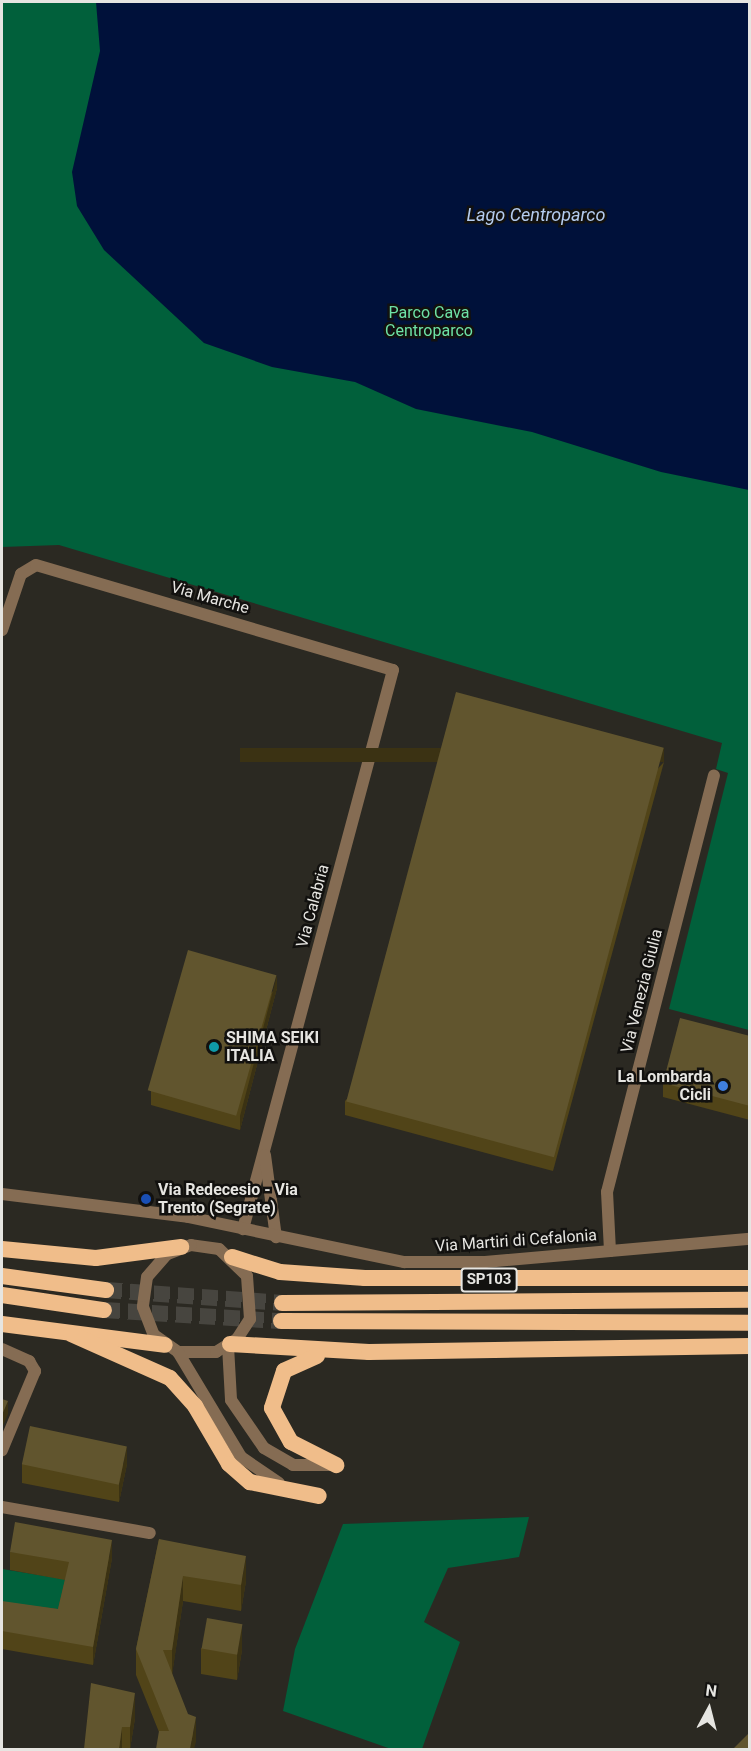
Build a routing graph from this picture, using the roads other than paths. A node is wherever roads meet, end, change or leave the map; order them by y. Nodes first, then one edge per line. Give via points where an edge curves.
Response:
1 (2, 630) edge
2 (392, 669) joint
3 (714, 776) dead end
4 (265, 1151) junction
5 (2, 1194) edge
6 (243, 1229) junction
7 (276, 1237) junction
8 (750, 1239) edge
9 (181, 1247) junction
10 (2, 1249) edge
11 (610, 1251) junction
12 (232, 1257) junction
13 (2, 1276) edge
14 (750, 1278) edge
15 (106, 1290) tunnel mouth
16 (2, 1295) edge
17 (750, 1300) edge
18 (282, 1303) tunnel mouth
19 (104, 1310) tunnel mouth
20 (281, 1321) tunnel mouth
21 (2, 1323) edge
22 (750, 1323) edge
23 (71, 1334) junction
24 (229, 1345) junction
25 (750, 1347) edge
26 (2, 1349) edge
27 (172, 1349) junction
28 (369, 1352) junction
29 (2, 1449) edge
30 (336, 1466) joint
31 (319, 1496) joint
32 (2, 1507) edge
33 (150, 1533) dead end

1 - 2 street, Via Marche via 21,574 39,565
2 - 4 street, Via Calabria
3 - 11 street, Via Venezia Giulia via 607,1192
4 - 6 street, Via Calabria
4 - 7 street, Via Calabria
5 - 6 street, Via Martiri di Cefalonia
6 - 7 street, Via Martiri di Cefalonia
7 - 11 street, Via Martiri di Cefalonia via 404,1262 485,1262
8 - 11 street, Via Martiri di Cefalonia
9 - 10 highway via 96,1258
9 - 12 street via 205,1246
9 - 27 street via 156,1264 143,1292 147,1322
12 - 14 highway, SP103 via 280,1272 364,1278
12 - 24 street via 247,1276 253,1304 246,1328
13 - 15 highway
16 - 19 highway
17 - 18 highway, SP103
20 - 22 highway
21 - 23 highway
23 - 27 highway
23 - 31 highway via 170,1378 195,1406 229,1464 250,1482
24 - 27 street via 202,1355
24 - 28 highway
24 - 30 street via 231,1400 264,1448 293,1465
25 - 28 highway
26 - 29 street via 29,1361 35,1371
27 - 31 street via 249,1464 276,1482
28 - 30 highway via 306,1357 284,1371 274,1388 272,1408 280,1430 291,1442
32 - 33 street

